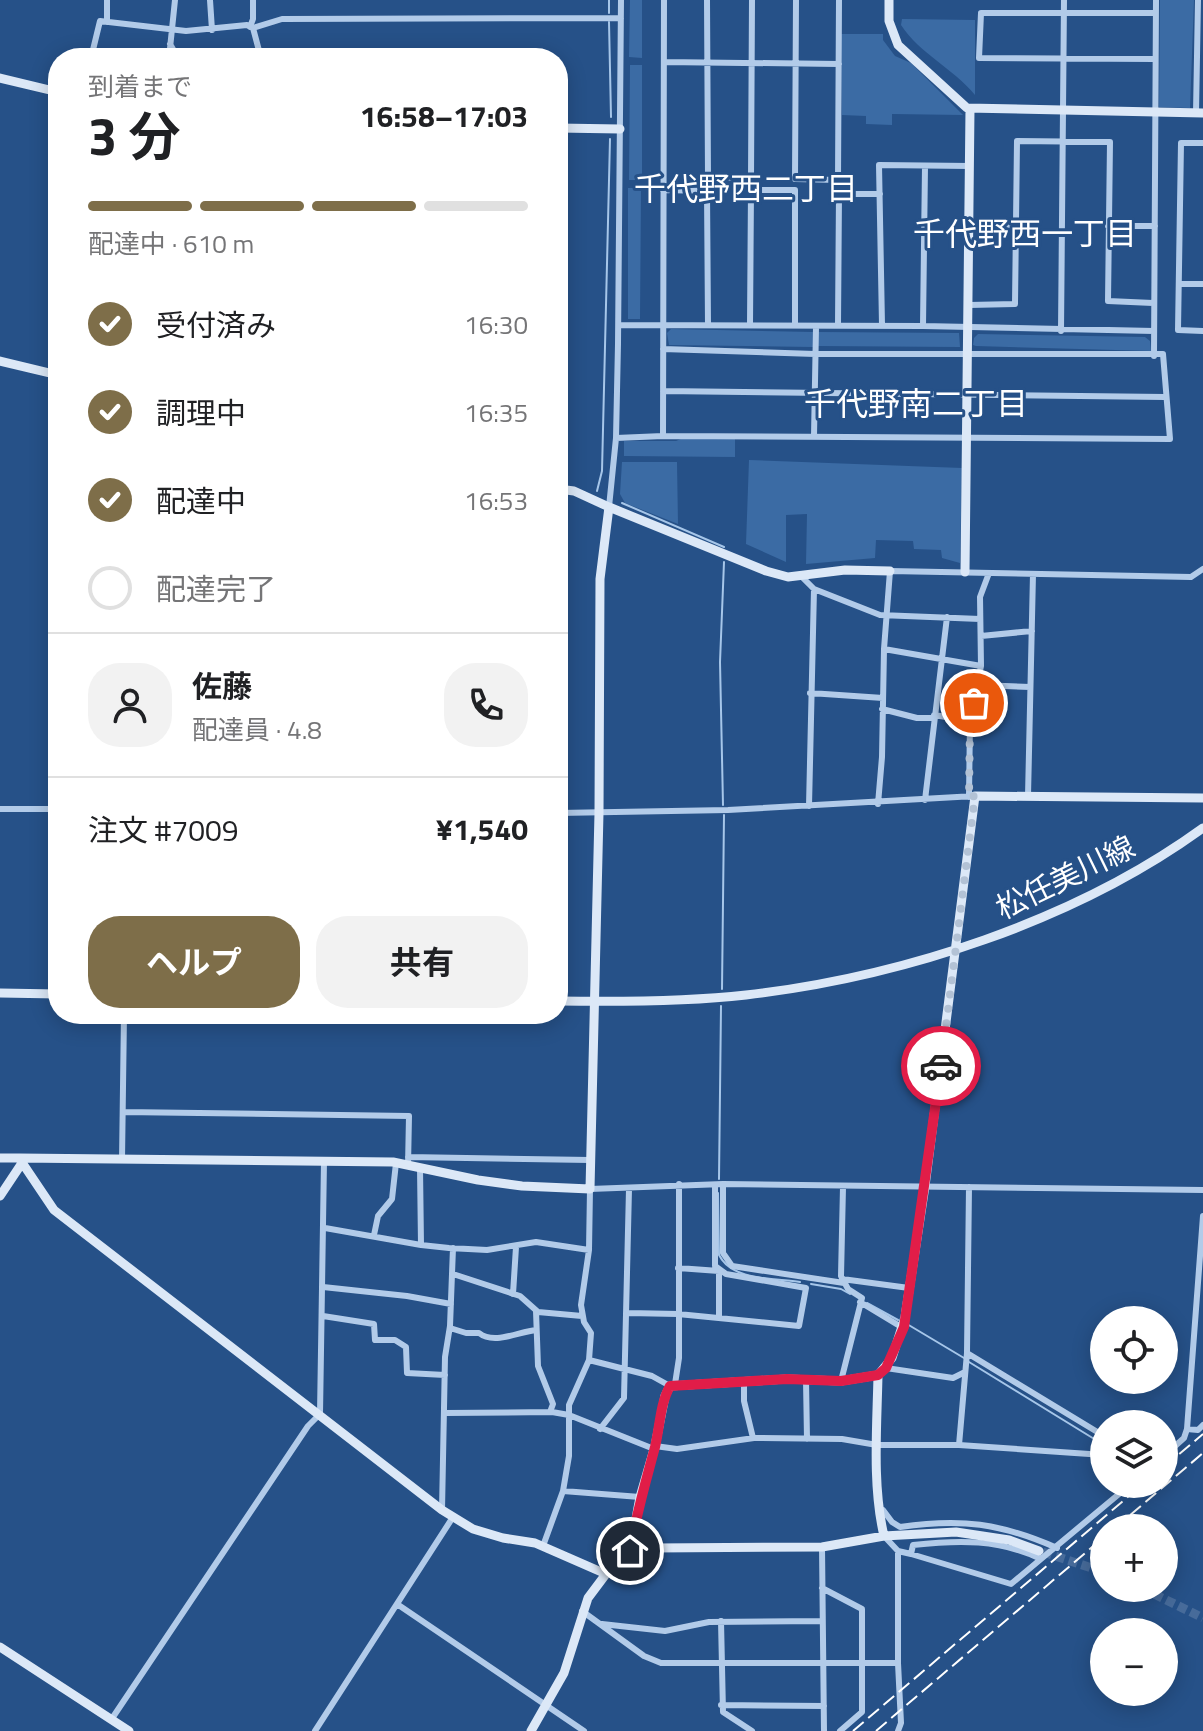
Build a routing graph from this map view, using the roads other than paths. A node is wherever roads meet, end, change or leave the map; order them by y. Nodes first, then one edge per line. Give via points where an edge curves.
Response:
1 (107, 0) edge
2 (175, 0) edge
3 (210, 0) edge
4 (253, 0) edge
5 (621, 0) edge
6 (664, 0) edge
7 (707, 0) edge
8 (752, 0) edge
9 (796, 0) edge
10 (839, 0) edge
11 (889, 0) edge
12 (1018, 0) edge
13 (1064, 0) edge
14 (1156, 0) edge
15 (1198, 0) edge
16 (1018, 12) junction
17 (1155, 13) junction
18 (1063, 14) junction
19 (1200, 14) edge
20 (621, 18) junction
21 (107, 22) junction
22 (251, 27) junction
23 (172, 30) junction
24 (212, 30) junction
25 (170, 44) junction
26 (93, 48) edge
27 (170, 48) edge
28 (172, 48) edge
29 (258, 48) edge
30 (1063, 58) junction
31 (1155, 59) junction
32 (1200, 60) edge
33 (664, 62) junction
34 (752, 62) junction
35 (707, 63) junction
36 (796, 64) junction
37 (839, 64) junction
38 (0, 78) edge
39 (48, 90) edge
40 (970, 109) junction
41 (1063, 110) junction
42 (1155, 112) junction
43 (1199, 113) edge
44 (568, 128) edge
45 (620, 129) junction
46 (1063, 141) junction
47 (1203, 143) edge
48 (925, 166) junction
49 (970, 166) junction
50 (663, 190) junction
51 (880, 194) junction
52 (970, 226) junction
53 (1017, 226) junction
54 (1108, 226) junction
55 (1155, 226) junction
56 (1179, 284) junction
57 (1203, 284) edge
58 (1153, 303) junction
59 (969, 305) junction
60 (664, 323) junction
61 (708, 324) junction
62 (619, 325) junction
63 (750, 325) junction
64 (795, 325) junction
65 (838, 325) junction
66 (882, 325) junction
67 (923, 326) junction
68 (816, 327) junction
69 (968, 328) junction
70 (1061, 331) junction
71 (1154, 331) junction
72 (1203, 331) edge
73 (663, 349) junction
74 (815, 354) junction
75 (968, 354) junction
76 (1154, 356) junction
77 (0, 361) edge
78 (48, 373) edge
79 (663, 391) junction
80 (815, 394) junction
81 (967, 396) junction
82 (1165, 397) junction
83 (663, 436) junction
84 (814, 436) junction
85 (616, 438) junction
86 (967, 438) junction
87 (568, 489) edge
88 (609, 507) junction
89 (1203, 569) edge
90 (890, 571) junction
91 (965, 572) junction
92 (989, 573) junction
93 (1033, 574) junction
94 (801, 576) junction
95 (814, 589) junction
96 (888, 615) junction
97 (947, 617) junction
98 (980, 619) junction
99 (1032, 631) junction
100 (981, 636) junction
101 (884, 649) junction
102 (941, 660) junction
103 (981, 666) junction
104 (978, 685) junction
105 (1030, 687) junction
106 (810, 693) junction
107 (883, 698) junction
108 (882, 709) junction
109 (934, 717) junction
110 (970, 721) junction
111 (972, 796) junction
112 (1028, 796) junction
113 (1203, 798) edge
114 (925, 800) junction
115 (878, 804) junction
116 (809, 806) junction
117 (0, 809) edge
118 (48, 809) edge
119 (568, 813) edge
120 (599, 813) junction
121 (1203, 828) edge
122 (956, 950) junction
123 (0, 993) edge
124 (48, 994) edge
125 (568, 1001) edge
126 (595, 1001) junction
127 (124, 1024) edge
128 (123, 1112) junction
129 (0, 1158) edge
130 (122, 1160) junction
131 (590, 1160) junction
132 (20, 1161) junction
133 (324, 1161) junction
134 (408, 1162) junction
135 (396, 1163) junction
136 (420, 1168) junction
137 (679, 1184) junction
138 (719, 1184) junction
139 (925, 1186) junction
140 (843, 1187) junction
141 (969, 1187) junction
142 (590, 1189) junction
143 (629, 1189) junction
144 (1203, 1190) edge
145 (0, 1196) edge
146 (1203, 1216) edge
147 (325, 1228) junction
148 (374, 1235) junction
149 (421, 1245) junction
150 (516, 1247) junction
151 (453, 1248) junction
152 (589, 1250) junction
153 (678, 1268) junction
154 (719, 1271) junction
155 (453, 1274) junction
156 (808, 1278) junction
157 (843, 1281) junction
158 (323, 1287) junction
159 (806, 1288) junction
160 (909, 1288) junction
161 (513, 1294) junction
162 (860, 1302) junction
163 (451, 1304) junction
164 (536, 1310) junction
165 (628, 1313) junction
166 (678, 1314) junction
167 (323, 1316) junction
168 (582, 1316) junction
169 (719, 1317) junction
170 (904, 1324) junction
171 (450, 1328) junction
172 (536, 1330) junction
173 (967, 1353) junction
174 (589, 1360) junction
175 (627, 1369) junction
176 (882, 1371) junction
177 (965, 1372) junction
178 (445, 1375) junction
179 (806, 1380) junction
180 (744, 1381) junction
181 (841, 1381) junction
182 (673, 1385) junction
183 (550, 1412) junction
184 (445, 1413) junction
185 (320, 1414) junction
186 (569, 1415) junction
187 (1203, 1425) edge
188 (1090, 1428) edge
189 (600, 1429) junction
190 (1187, 1429) junction
191 (753, 1438) junction
192 (807, 1439) junction
193 (1178, 1443) edge
194 (877, 1445) junction
195 (959, 1445) junction
196 (655, 1447) junction
197 (1090, 1454) edge
198 (563, 1491) junction
199 (640, 1497) junction
200 (1115, 1498) edge
201 (442, 1510) junction
202 (880, 1510) junction
203 (453, 1517) junction
204 (884, 1536) junction
205 (543, 1546) junction
206 (822, 1547) junction
207 (1057, 1548) junction
208 (630, 1551) junction
209 (898, 1551) junction
210 (911, 1554) junction
211 (1040, 1555) junction
212 (606, 1574) junction
213 (822, 1588) junction
214 (397, 1604) junction
215 (582, 1611) junction
216 (721, 1621) junction
217 (822, 1621) junction
218 (599, 1623) junction
219 (0, 1647) edge
220 (722, 1662) junction
221 (823, 1662) junction
222 (898, 1663) junction
223 (862, 1664) junction
224 (721, 1705) junction
225 (546, 1706) junction
226 (824, 1706) junction
227 (111, 1720) junction
228 (129, 1731) edge
229 (315, 1731) edge
230 (531, 1731) edge
231 (584, 1731) edge
232 (752, 1731) edge
233 (824, 1731) edge
234 (840, 1731) edge
235 (898, 1731) edge

1 - 21 street
2 - 23 street
3 - 24 street
4 - 22 street
5 - 20 street
6 - 33 street
7 - 35 street
8 - 34 street
9 - 36 street
10 - 37 street
11 - 40 street via 889,21 898,45
12 - 16 street
13 - 18 street
14 - 17 street
15 - 19 street
16 - 18 street
16 - 30 street via 981,13 979,58
17 - 18 street
17 - 31 street
18 - 30 street
19 - 32 street
20 - 22 street via 328,17
20 - 45 street
21 - 23 street
21 - 26 street via 100,21
22 - 24 street
22 - 29 street
23 - 24 street
23 - 25 street
25 - 27 street
25 - 28 street
30 - 31 street
30 - 41 street
31 - 42 street
32 - 43 street
33 - 35 street
33 - 50 street
34 - 35 street
34 - 35 street via 751,178 708,177
34 - 36 street
36 - 37 street
36 - 37 street via 795,179 838,180
38 - 39 street
40 - 41 street
40 - 49 street
41 - 42 street
41 - 46 street
42 - 43 street
42 - 55 street
44 - 45 street
45 - 62 street
46 - 53 street via 1017,141
46 - 54 street via 1110,142
46 - 70 street
47 - 56 street via 1181,143
48 - 49 street
48 - 51 street via 879,165
48 - 67 street
49 - 52 street
50 - 60 street
50 - 61 street via 707,191
51 - 65 street via 839,194
51 - 66 street
52 - 53 street
52 - 59 street
53 - 59 street via 1015,304
54 - 55 street
54 - 58 street via 1108,301
55 - 58 street
56 - 57 street
56 - 72 street via 1178,330
58 - 71 street
59 - 69 street
60 - 61 street
60 - 62 street
60 - 73 street
61 - 63 street
62 - 85 street
63 - 64 street
63 - 64 street via 751,190 795,190
64 - 68 street
65 - 66 street
65 - 68 street
66 - 67 street
67 - 69 street
68 - 74 street
69 - 70 street
69 - 75 street
70 - 71 street
71 - 76 street
73 - 74 street
73 - 79 street
74 - 75 street
74 - 80 street
75 - 76 street
75 - 81 street
76 - 82 street via 1163,354
77 - 78 street
79 - 80 street
79 - 83 street
80 - 81 street
80 - 84 street
81 - 82 street
81 - 86 street
82 - 86 street via 1170,439
83 - 84 street
83 - 85 street
84 - 86 street
85 - 88 street
86 - 91 street
87 - 88 street
88 - 94 street via 766,571
88 - 120 street via 600,579
89 - 93 street via 1191,577
90 - 91 street
90 - 94 street
90 - 96 street
91 - 92 street
92 - 93 street
92 - 98 street via 980,597
93 - 99 street
94 - 95 street
95 - 96 street
95 - 106 street
96 - 97 street
96 - 101 street
97 - 98 street
97 - 102 street
98 - 100 street
99 - 100 street
99 - 105 street
100 - 103 street
101 - 102 street
101 - 107 street
102 - 103 street
102 - 109 street
103 - 104 street
104 - 105 street
104 - 110 street
105 - 112 street
106 - 107 street
106 - 116 street
107 - 108 street
108 - 109 street
108 - 115 street
109 - 110 street
109 - 114 street
110 - 111 street
111 - 112 street
111 - 114 street
111 - 122 street
112 - 113 street
114 - 115 street
115 - 116 street
116 - 120 street
117 - 118 street
119 - 120 street
120 - 126 street
121 - 122 street, 松任美川線 via 1139,870 995,938
122 - 126 street, 松任美川線 via 745,995
122 - 139 street
123 - 124 street
125 - 126 street, 松任美川線
126 - 131 street
127 - 128 street
128 - 130 street
128 - 134 street via 409,1116
129 - 132 street
130 - 132 street
130 - 133 street
131 - 134 street
131 - 142 street
132 - 145 street
132 - 185 street via 54,1210
133 - 135 street
133 - 147 street
134 - 135 street
134 - 136 street
135 - 148 street via 392,1199 378,1216
136 - 142 street via 522,1186
136 - 149 street
137 - 138 street
137 - 143 street
137 - 153 street
138 - 140 street
138 - 154 street via 714,1260
138 - 156 street via 723,1253 732,1266
139 - 140 street
139 - 141 street
139 - 160 street
140 - 157 street
141 - 144 street
141 - 173 street
142 - 143 street
142 - 152 street
143 - 165 street
146 - 190 street
147 - 148 street
147 - 158 street
148 - 149 street
149 - 151 street
150 - 151 street
150 - 152 street via 536,1242
150 - 161 street
151 - 155 street
152 - 168 street
153 - 154 street
153 - 166 street
154 - 159 street
154 - 169 street
155 - 161 street
155 - 163 street
156 - 157 street
156 - 159 street
157 - 160 street
157 - 162 street via 862,1298
158 - 163 street
158 - 167 street
159 - 169 street via 799,1326
160 - 170 street
161 - 164 street
162 - 170 street
162 - 181 street
163 - 171 street
164 - 168 street
164 - 172 street
165 - 166 street
165 - 175 street
166 - 169 street
166 - 182 street via 679,1358
167 - 178 street via 374,1324 375,1340 395,1340 406,1347 407,1373
167 - 185 street
168 - 174 street via 591,1333
170 - 176 street
171 - 172 street via 486,1338
171 - 178 street
172 - 183 street via 538,1366 553,1404
173 - 177 street
173 - 188 street
174 - 175 street
174 - 186 street
175 - 182 street
175 - 189 street via 624,1398
176 - 177 street via 953,1378
176 - 181 street
176 - 194 street
177 - 195 street
178 - 184 street
179 - 180 street
179 - 181 street
179 - 192 street
180 - 182 street
180 - 191 street
182 - 196 street via 665,1396
183 - 184 street
183 - 186 street
184 - 201 street
185 - 201 street
185 - 227 street
186 - 189 street
186 - 198 street
187 - 190 street
189 - 196 street
190 - 193 street
191 - 192 street
191 - 196 street via 677,1449
192 - 194 street
194 - 195 street
194 - 202 street
195 - 197 street
196 - 199 street
198 - 199 street
198 - 205 street
199 - 208 street
200 - 207 street
201 - 203 street
202 - 204 street
202 - 207 street via 900,1527 940,1521 984,1524
203 - 205 street via 473,1529
203 - 214 street
204 - 206 street
204 - 209 street
204 - 211 street via 956,1532 1009,1540
205 - 212 street
206 - 208 street
206 - 213 street
207 - 211 street
208 - 212 street
209 - 210 street
209 - 222 street
210 - 211 street via 913,1545 958,1540
210 - 211 street via 1011,1584
212 - 215 street
213 - 217 street
213 - 223 street via 862,1609
214 - 225 street
214 - 229 street
215 - 218 street
215 - 225 street via 564,1673
216 - 217 street
216 - 218 street via 665,1631
216 - 220 street
217 - 221 street
218 - 220 street via 661,1663
219 - 227 street
220 - 221 street
220 - 224 street
221 - 223 street
221 - 226 street
222 - 223 street
222 - 235 street
223 - 234 street via 862,1712
224 - 226 street
224 - 232 street via 723,1712
225 - 230 street
225 - 231 street
226 - 233 street
227 - 228 street

